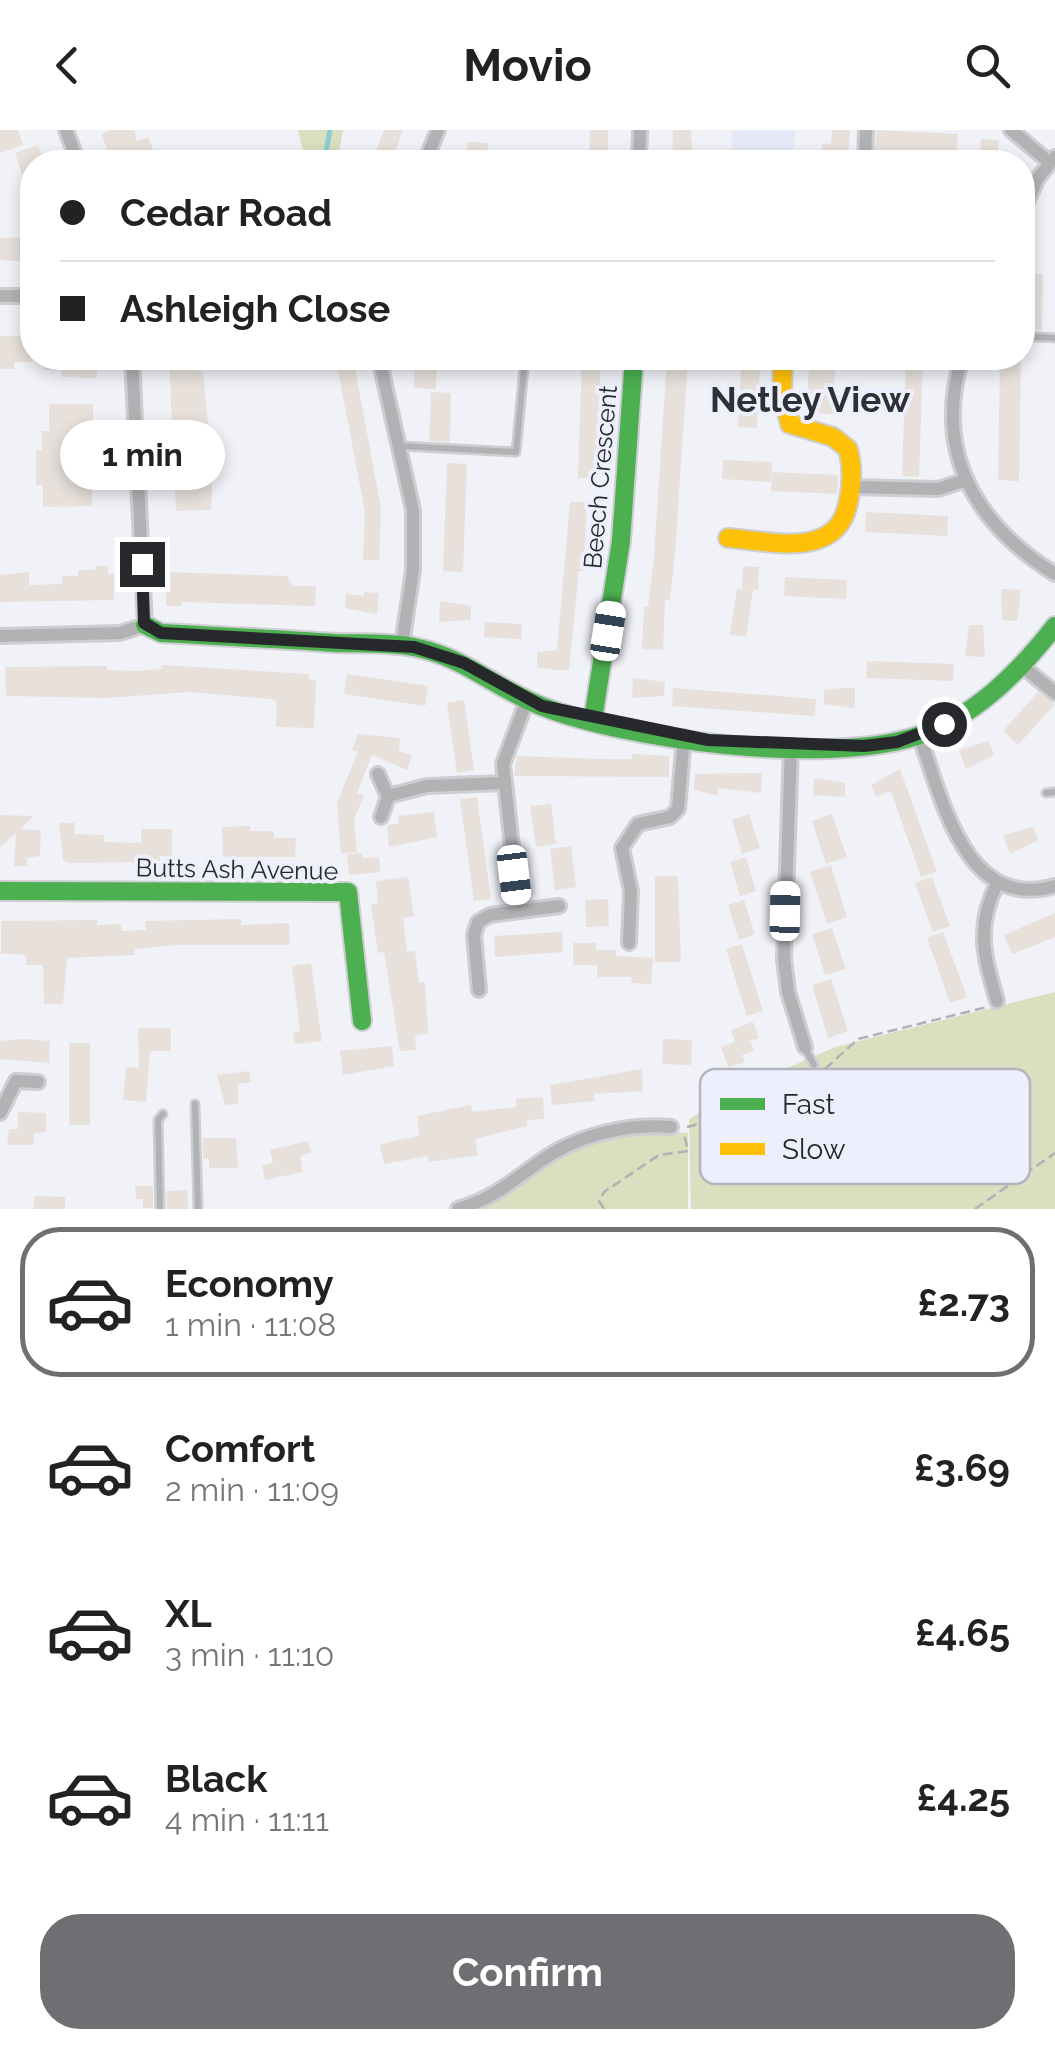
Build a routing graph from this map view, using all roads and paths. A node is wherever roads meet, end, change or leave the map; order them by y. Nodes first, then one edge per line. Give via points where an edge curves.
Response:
1 (1011, 130) edge
2 (1053, 160) edge
3 (1035, 190) edge
4 (133, 370) edge
5 (382, 370) edge
6 (523, 370) edge
7 (633, 370) edge
8 (783, 370) edge
9 (960, 370) edge
10 (401, 446) junction
11 (966, 480) junction
12 (850, 487) junction
13 (728, 538) dead end
14 (1055, 574) edge
15 (145, 625) junction
16 (1055, 626) edge
17 (0, 636) edge
18 (402, 645) junction
19 (1022, 666) junction
20 (1055, 694) edge
21 (527, 700) junction
22 (593, 719) junction
23 (919, 735) junction
24 (684, 737) junction
25 (791, 746) junction
26 (378, 774) dead end
27 (504, 783) junction
28 (388, 796) junction
29 (381, 817) dead end
30 (998, 882) junction
31 (1055, 886) edge
32 (0, 891) edge
33 (560, 906) dead end
34 (519, 912) junction
35 (628, 943) dead end
36 (479, 990) dead end
37 (997, 1002) joint
38 (362, 1021) dead end
39 (798, 1030) junction
40 (780, 1036) dead end
41 (805, 1047) joint
42 (814, 1065) dead end
43 (824, 1069) edge
44 (38, 1082) dead end
45 (195, 1104) dead end
46 (0, 1113) edge
47 (163, 1114) dead end
48 (700, 1122) edge
49 (671, 1127) dead end
50 (1055, 1154) edge
51 (1030, 1171) edge
52 (1011, 1184) edge
53 (160, 1209) edge
54 (198, 1209) edge
55 (458, 1209) edge
56 (604, 1209) edge
57 (975, 1209) edge

1 - 2 street
2 - 3 street
4 - 15 street
5 - 10 street
6 - 10 lane via 516,452
7 - 22 street, Beech Crescent via 621,541
8 - 12 street via 786,421 843,443 851,456
9 - 11 street via 953,421
10 - 18 street via 414,534
11 - 12 street via 938,489
11 - 14 street via 1002,535
12 - 13 street via 846,521 829,540
15 - 17 street via 120,634
15 - 18 street via 161,633
16 - 19 street
18 - 21 street via 453,658
19 - 20 street
19 - 23 street via 976,706
21 - 22 street
21 - 27 street via 506,748
22 - 24 street
23 - 25 street via 864,746
23 - 30 street via 960,844
24 - 25 street
24 - 35 street via 678,809 638,824 622,848 631,891
25 - 39 street via 784,959
26 - 28 street
27 - 28 street via 426,786
27 - 34 street
28 - 29 street
30 - 31 street via 1022,889
30 - 37 street via 980,939
32 - 38 street, Butts Ash Avenue via 348,892
33 - 34 street
34 - 36 street via 478,922
37 - 43 path via 858,1039
39 - 40 street
39 - 41 street
41 - 42 lane
44 - 46 street via 16,1081
45 - 54 lane
47 - 53 lane
48 - 56 path via 678,1127 688,1151 659,1155 604,1192
49 - 55 street via 630,1127 570,1146 488,1200
50 - 51 path
52 - 57 path

